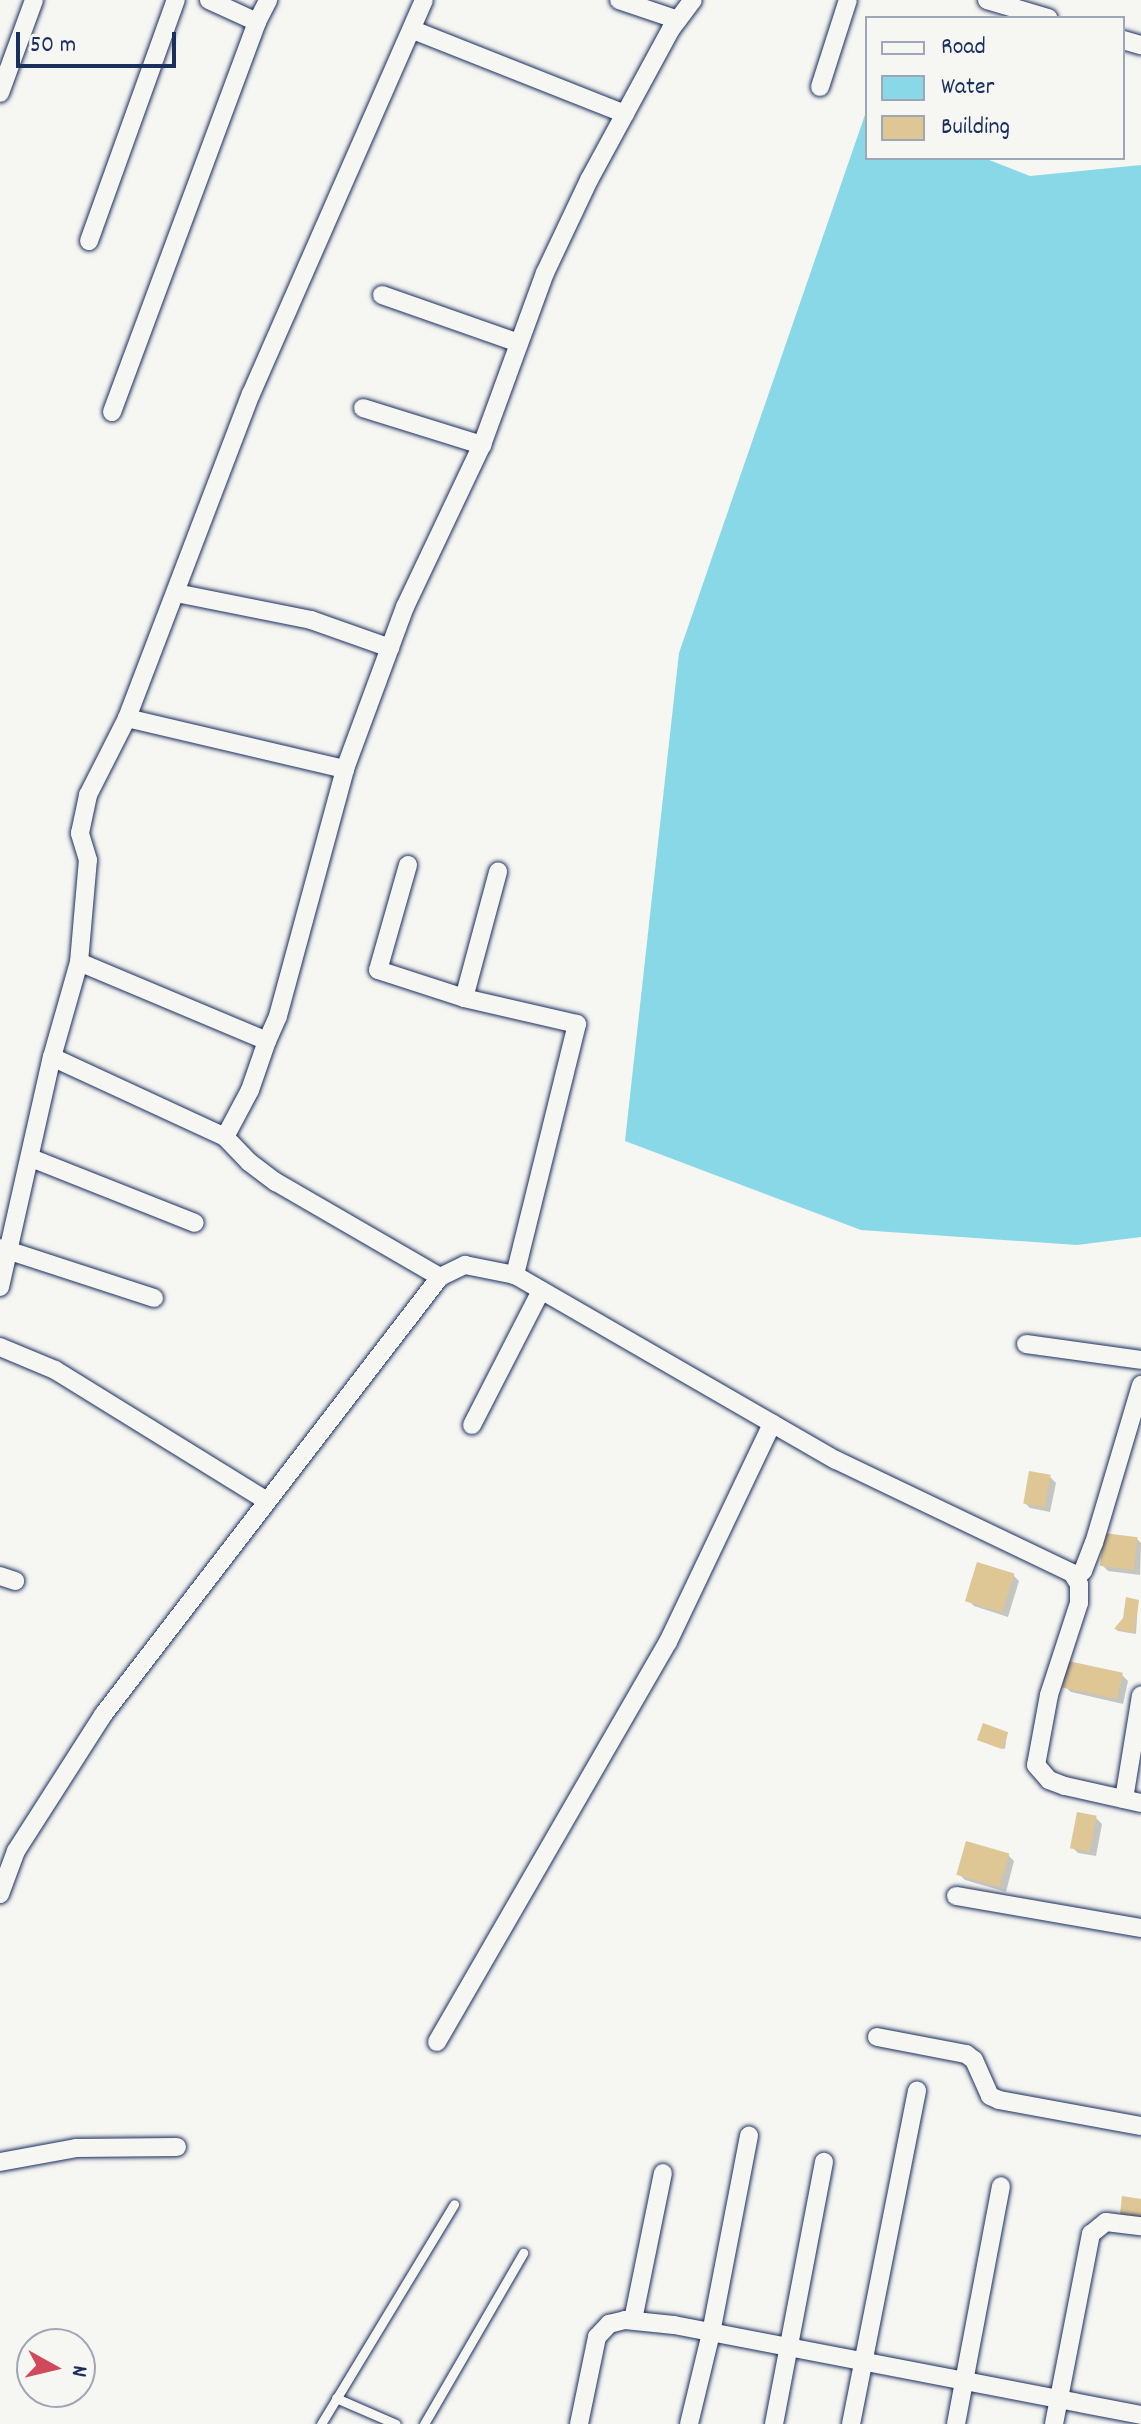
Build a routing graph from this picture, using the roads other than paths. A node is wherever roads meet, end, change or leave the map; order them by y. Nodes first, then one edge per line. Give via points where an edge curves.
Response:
1 (34, 0) edge
2 (176, 0) edge
3 (209, 0) edge
4 (268, 0) edge
5 (424, 0) edge
6 (619, 0) edge
7 (693, 0) edge
8 (848, 0) edge
9 (995, 1) edge
10 (1042, 16) edge
11 (678, 20) junction
12 (257, 22) junction
13 (413, 30) junction
14 (820, 87) dead end
15 (0, 93) edge
16 (625, 114) junction
17 (89, 241) dead end
18 (382, 295) dead end
19 (519, 343) junction
20 (363, 408) dead end
21 (112, 412) dead end
22 (482, 445) junction
23 (176, 593) junction
24 (390, 648) junction
25 (127, 718) junction
26 (345, 769) junction
27 (408, 865) dead end
28 (498, 872) dead end
29 (79, 962) junction
30 (464, 998) junction
31 (267, 1041) junction
32 (52, 1057) junction
33 (225, 1137) junction
34 (31, 1158) junction
35 (195, 1223) dead end
36 (5, 1250) edge
37 (515, 1275) junction
38 (440, 1277) junction
39 (0, 1287) edge
40 (541, 1291) junction
41 (154, 1298) dead end
42 (1026, 1344) dead end
43 (0, 1347) edge
44 (1141, 1360) edge
45 (1141, 1385) edge
46 (772, 1424) junction
47 (472, 1425) dead end
48 (267, 1501) junction
49 (1076, 1578) junction
50 (1141, 1695) edge
51 (1132, 1801) edge
52 (0, 1894) edge
53 (956, 1896) dead end
54 (1141, 1928) edge
55 (877, 2037) dead end
56 (437, 2042) dead end
57 (917, 2090) dead end
58 (1141, 2126) edge
59 (749, 2136) dead end
60 (177, 2147) dead end
61 (0, 2162) edge
62 (824, 2162) dead end
63 (663, 2173) dead end
64 (1001, 2186) dead end
65 (454, 2204) dead end
66 (1141, 2226) edge
67 (523, 2253) dead end
68 (633, 2320) junction
69 (711, 2333) junction
70 (788, 2348) junction
71 (863, 2363) junction
72 (963, 2382) junction
73 (336, 2398) junction
74 (1058, 2401) junction
75 (1141, 2415) edge
76 (321, 2424) edge
77 (396, 2424) edge
78 (424, 2424) edge
79 (579, 2424) edge
80 (689, 2424) edge
81 (774, 2424) edge
82 (851, 2424) edge
83 (956, 2424) edge
84 (1054, 2424) edge

1 - 15 street
2 - 17 street
3 - 12 street
4 - 12 street
5 - 13 street
6 - 11 street
7 - 11 street
8 - 14 street
9 - 10 street
11 - 16 street
12 - 21 street
13 - 16 street
13 - 23 street via 251,394
16 - 19 street via 545,273
18 - 19 street
19 - 22 street
20 - 22 street
22 - 24 street
23 - 24 street via 311,620
23 - 25 street
24 - 26 street
25 - 26 street
25 - 29 street via 88,795 80,833 88,860
26 - 31 street
27 - 30 street via 378,970
28 - 30 street
29 - 31 street
29 - 32 street
30 - 37 street via 577,1024
31 - 33 street via 250,1090
32 - 33 street
32 - 34 street
33 - 38 street via 276,1182
34 - 35 street
34 - 36 street
36 - 39 street
36 - 41 street
37 - 38 street via 465,1265
37 - 40 street
38 - 48 street
40 - 46 street
40 - 47 street
42 - 44 street
43 - 48 street via 55,1370
45 - 49 street via 1094,1543
46 - 49 street
46 - 56 street via 661,1654
48 - 52 street via 103,1715 16,1851
49 - 51 street via 1079,1603 1049,1695 1036,1765 1057,1783
50 - 51 street
53 - 54 street
55 - 58 street via 966,2054 990,2096 999,2100
57 - 71 street
59 - 69 street
60 - 61 street via 76,2148
62 - 70 street
63 - 68 street
64 - 72 street
65 - 73 lane
66 - 74 street via 1106,2222 1091,2234
67 - 78 lane
68 - 69 street
68 - 79 street via 609,2324 597,2337
69 - 70 street
69 - 80 street
70 - 71 street
70 - 81 street
71 - 72 street
71 - 82 street
72 - 74 street
72 - 83 street
73 - 76 lane
73 - 77 lane
74 - 75 street
74 - 84 street

